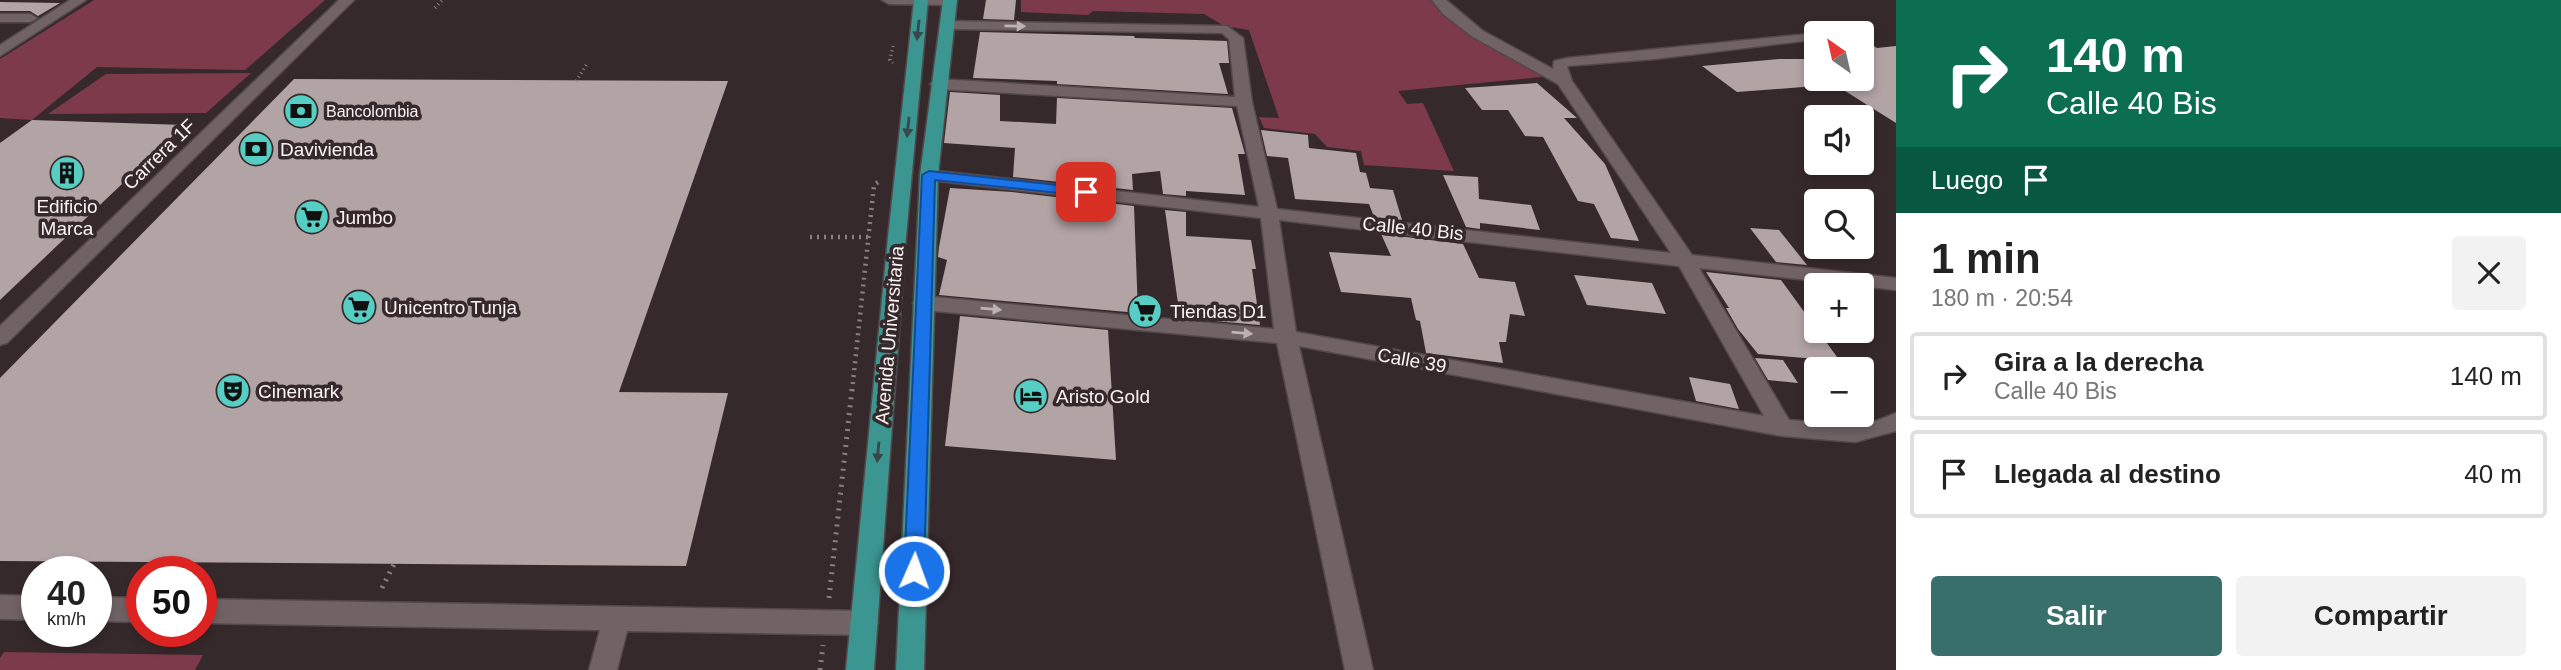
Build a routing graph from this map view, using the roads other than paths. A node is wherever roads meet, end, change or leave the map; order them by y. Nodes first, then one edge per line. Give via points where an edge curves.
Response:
1 (79, 0) edge
2 (347, 0) edge
3 (888, 0) edge
4 (921, 0) edge
5 (1439, 0) edge
6 (950, 1) edge
7 (0, 18) edge
8 (30, 18) dead end
9 (947, 26) junction
10 (1803, 37) dead end
11 (0, 52) edge
12 (1564, 81) junction
13 (938, 84) junction
14 (1244, 102) junction
15 (929, 175) junction
16 (1269, 212) junction
17 (1684, 258) junction
18 (1896, 284) edge
19 (923, 303) junction
20 (1286, 337) junction
21 (0, 338) edge
22 (1896, 421) edge
23 (1782, 428) junction
24 (0, 607) edge
25 (21, 608) edge
26 (217, 611) edge
27 (617, 618) junction
28 (864, 623) junction
29 (603, 670) edge
30 (860, 670) edge
31 (910, 670) edge
32 (1359, 670) edge

1 - 11 street
2 - 21 street, Carrera 1F
3 - 4 street
4 - 6 street
4 -> 28 main road, Avenida Universitaria
5 - 12 street via 1469,28
6 - 9 main road, Avenida Universitaria
7 - 8 street
9 - 13 main road, Avenida Universitaria
9 -> 14 street via 1227,30 1236,38
10 - 12 street via 1567,62 1558,68
12 - 17 street
13 - 14 street
13 - 15 main road, Avenida Universitaria
14 - 16 street
15 - 16 street, Calle 40 Bis
15 - 19 main road, Avenida Universitaria
16 - 17 street, Calle 40 Bis
16 - 20 street
17 - 18 street, Calle 40 Bis
17 - 23 street
19 -> 20 street, Calle 39
19 - 31 main road, Avenida Universitaria
20 - 23 street, Calle 39
20 - 32 street
22 - 23 street, Calle 39 via 1881,430 1852,434
24 - 25 street
26 - 27 street
27 - 28 street
27 - 29 street
28 - 30 main road, Avenida Universitaria

